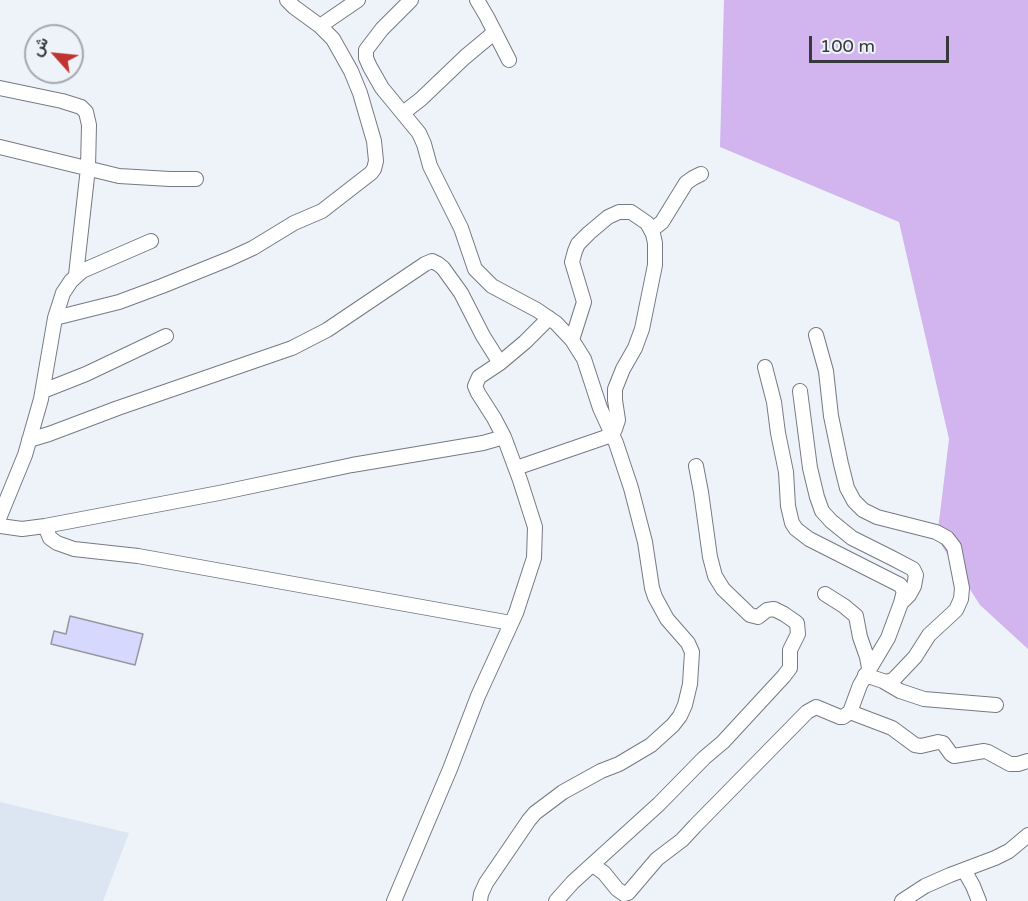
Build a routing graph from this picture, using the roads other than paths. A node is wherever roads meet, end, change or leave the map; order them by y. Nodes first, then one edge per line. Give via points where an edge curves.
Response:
1 (287, 0) edge
2 (358, 0) edge
3 (411, 0) edge
4 (477, 0) edge
5 (321, 26) junction
6 (495, 32) junction
7 (509, 60) dead end
8 (0, 88) edge
9 (403, 113) junction
10 (0, 147) edge
11 (88, 168) junction
12 (701, 174) dead end
13 (196, 179) dead end
14 (650, 228) junction
15 (151, 241) dead end
16 (76, 275) junction
17 (55, 318) junction
18 (549, 318) junction
19 (816, 335) dead end
20 (166, 336) dead end
21 (572, 340) junction
22 (500, 363) junction
23 (765, 367) dead end
24 (43, 391) junction
25 (800, 391) dead end
26 (612, 435) junction
27 (504, 437) junction
28 (29, 440) junction
29 (696, 466) dead end
30 (516, 468) junction
31 (810, 468) junction
32 (786, 472) junction
33 (0, 516) edge
34 (0, 526) edge
35 (45, 526) junction
36 (825, 594) dead end
37 (901, 603) junction
38 (511, 623) junction
39 (867, 671) junction
40 (883, 681) junction
41 (996, 705) dead end
42 (850, 712) junction
43 (1028, 761) edge
44 (1028, 835) edge
45 (593, 865) junction
46 (964, 870) junction
47 (393, 901) edge
48 (480, 901) edge
49 (556, 901) edge
50 (902, 901) edge
51 (979, 901) edge

1 - 5 street
2 - 5 street
3 - 9 street via 365,53 374,76
4 - 6 street
5 - 17 street via 343,54 360,93 374,141 375,165 371,173 322,211 253,248 119,302
6 - 7 street
6 - 9 street
8 - 11 street via 85,110
9 - 18 street via 419,133 475,269 492,286
10 - 11 street
11 - 13 street via 119,176
11 - 16 street
12 - 14 street via 686,183 662,222
14 - 21 street via 637,215 619,212 600,223 578,244 572,262 584,302
14 - 26 street via 655,243 653,279 639,340 615,389 618,420
15 - 16 street
16 - 17 street via 63,293
17 - 24 street
18 - 21 street
18 - 22 street
19 - 40 street via 841,464 854,501 877,517 936,532 952,543 956,553 962,594 959,605 893,680
20 - 24 street
21 - 26 street via 587,367
22 - 27 street via 479,378 475,386
22 - 28 street via 461,293 443,268 432,261 327,330 292,348
23 - 32 street
24 - 28 street
25 - 31 street
26 - 30 street
26 - 48 street via 638,512 655,597 692,652 685,705 673,725 651,745 563,792 535,813 486,883
27 - 30 street
27 - 35 street
28 - 33 street
29 - 45 street via 715,576 750,615 758,617 774,609 797,623 790,668 723,742
30 - 38 street via 535,527 535,542 530,572
31 - 32 street
31 - 37 street via 822,511 831,521 852,538 914,572 914,586
32 - 37 street via 788,506 796,529 900,585
34 - 35 street
35 - 38 street via 50,538 74,549 138,556
36 - 39 street via 856,616
37 - 39 street via 888,638
38 - 47 street
39 - 40 street
39 - 42 street
40 - 41 street via 924,699
42 - 43 street via 892,728 915,745 942,743 954,756 984,751 1010,764
42 - 45 street via 840,717 816,707 807,712 695,826 657,859 628,893 617,889
44 - 46 street via 1009,851
45 - 49 street
46 - 50 street via 925,886
46 - 51 street

